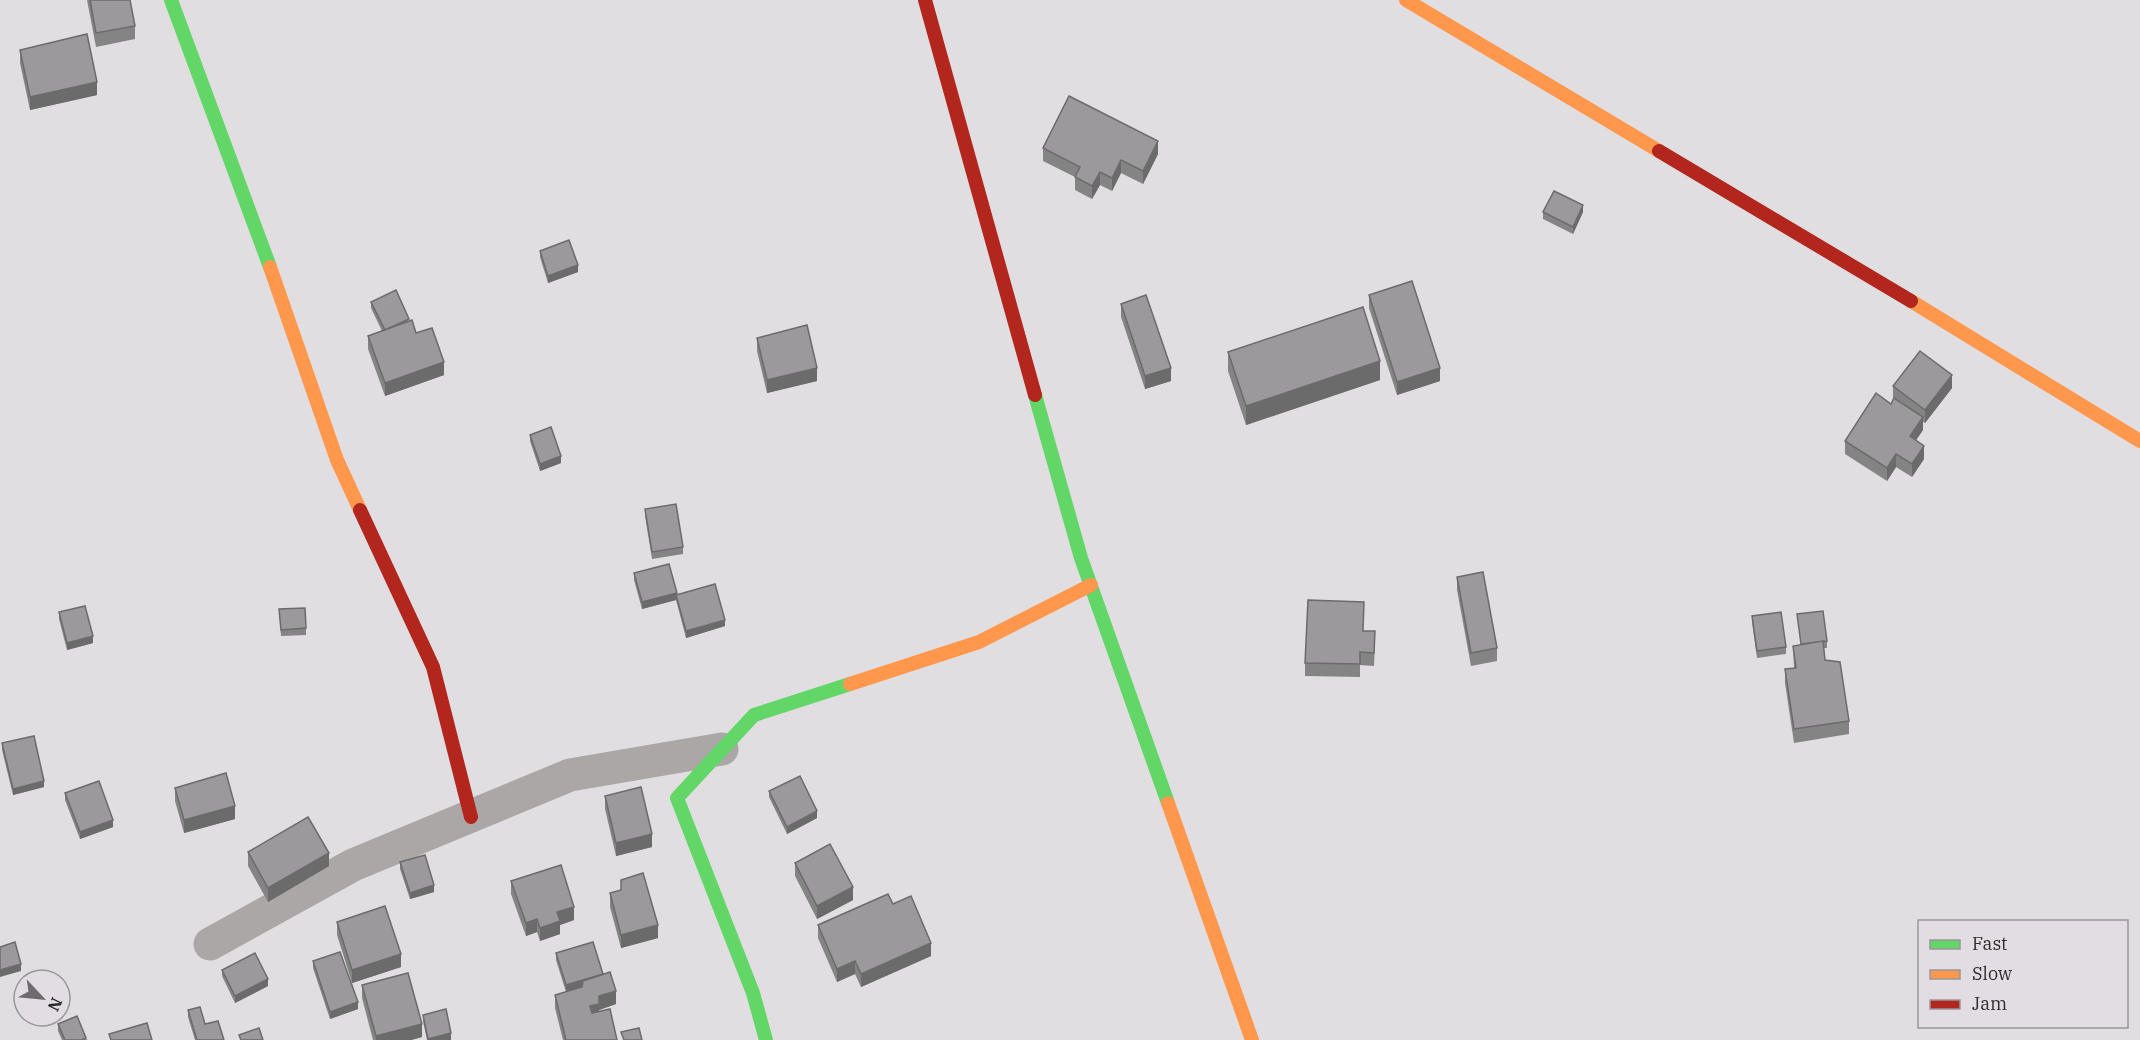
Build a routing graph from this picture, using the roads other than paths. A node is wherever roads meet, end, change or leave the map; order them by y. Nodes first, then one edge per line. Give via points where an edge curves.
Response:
1 (171, 0) edge
2 (925, 0) edge
3 (1406, 0) edge
4 (2140, 441) edge
5 (1091, 585) junction
6 (722, 749) junction
7 (471, 817) junction
8 (210, 944) dead end
9 (766, 1040) edge
10 (1251, 1040) edge

1 - 7 street via 337,460 433,668
2 - 5 street
3 - 4 street
5 - 6 street via 979,642 754,715
5 - 10 street
6 - 7 street via 570,775
6 - 9 street via 677,798 753,993
7 - 8 street via 353,865

